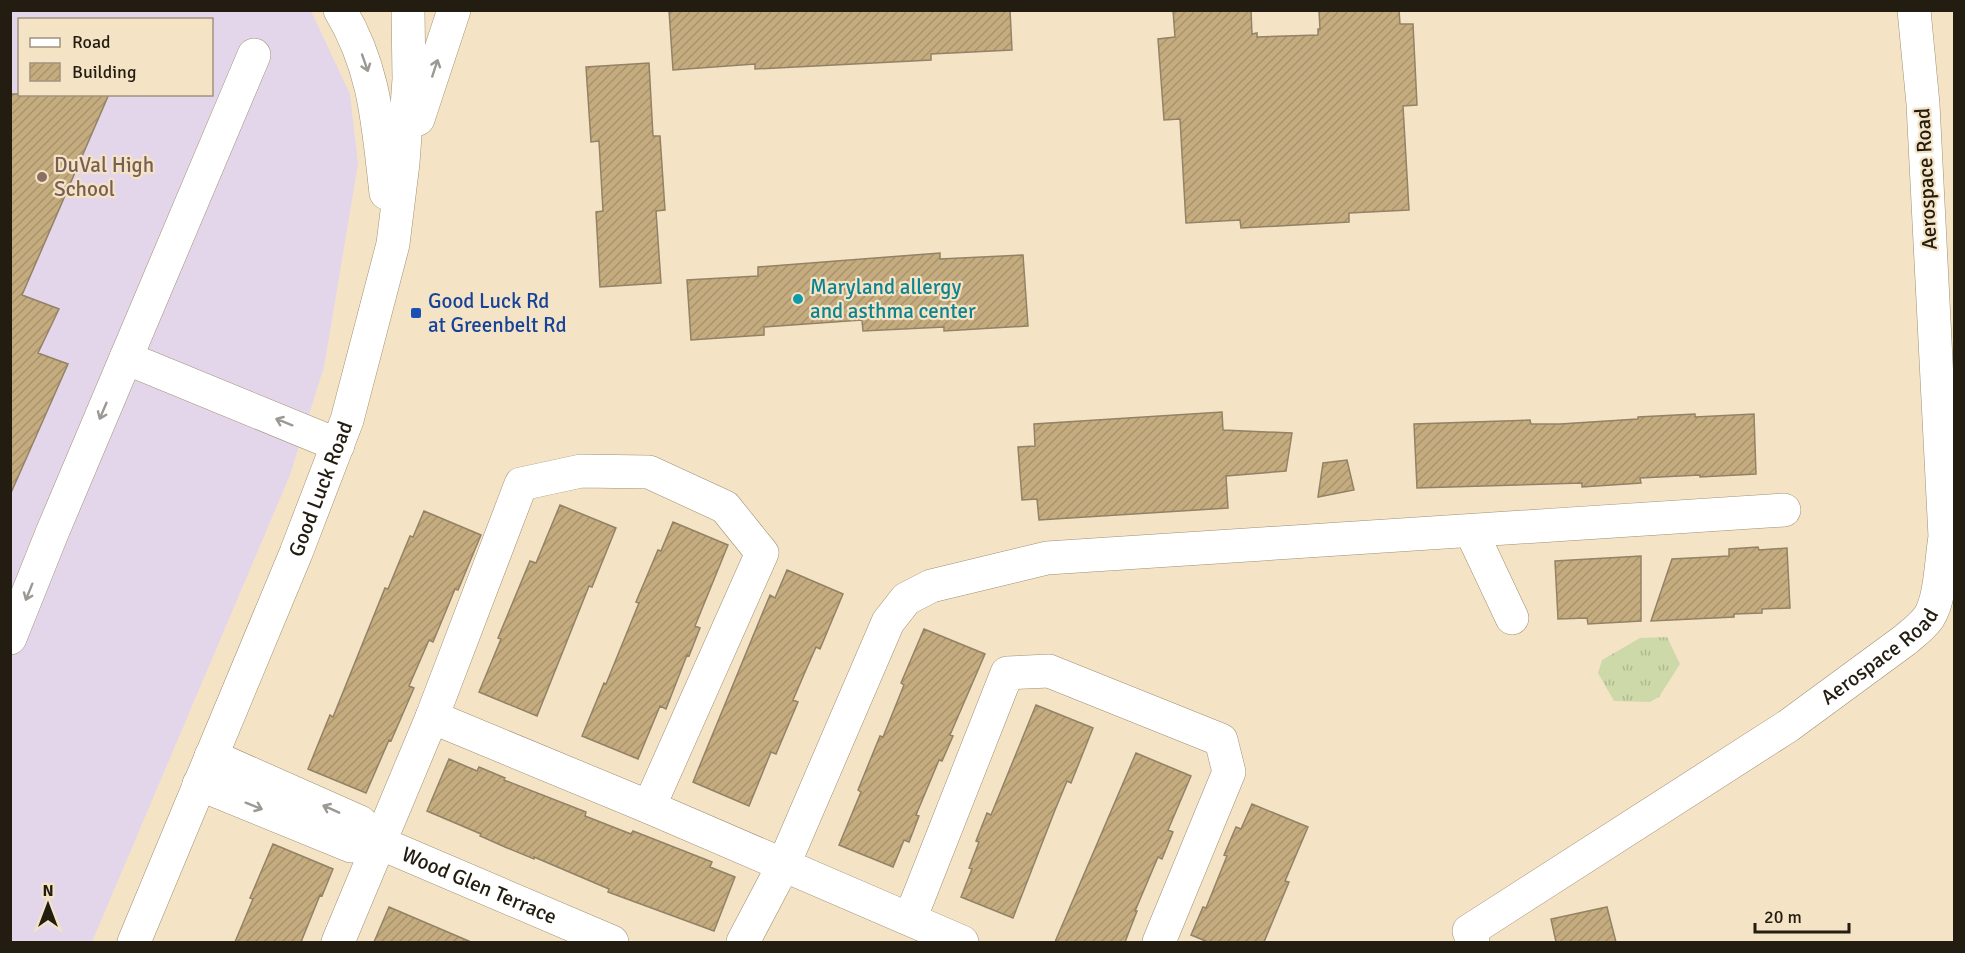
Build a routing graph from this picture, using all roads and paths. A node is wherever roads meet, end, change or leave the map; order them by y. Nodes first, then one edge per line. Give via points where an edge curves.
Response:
1 (340, 10) edge
2 (408, 10) edge
3 (454, 10) edge
4 (1914, 10) edge
5 (254, 55) dead end
6 (403, 163) junction
7 (393, 244) junction
8 (126, 357) junction
9 (338, 445) junction
10 (1784, 510) dead end
11 (1472, 531) junction
12 (1512, 618) dead end
13 (10, 638) edge
14 (432, 717) junction
15 (205, 770) junction
16 (649, 807) junction
17 (380, 843) junction
18 (783, 866) junction
19 (910, 919) junction
20 (1471, 937) edge
21 (134, 942) edge
22 (338, 942) edge
23 (612, 942) edge
24 (743, 942) edge
25 (962, 942) edge
26 (1159, 942) edge

1 -> 7 main road via 366,63 375,99
2 - 6 main road, Good Luck Road via 409,79
6 -> 3 main road
4 - 20 main road, Aerospace Road via 1923,104 1945,537 1930,615 1905,640 1788,726
5 - 8 main road
6 - 7 main road, Good Luck Road
7 - 9 main road, Good Luck Road
9 -> 8 main road
8 -> 13 main road
9 - 15 main road, Good Luck Road
10 - 11 main road
11 - 12 main road
11 - 18 main road via 1047,558 931,586 906,599 888,622
14 - 16 main road
14 - 16 main road via 521,484 581,471 649,472 725,507 762,553
14 - 17 main road
15 - 17 main road, Wood Glen Terrace via 360,822
15 - 21 main road, Good Luck Road
16 - 18 main road
17 - 22 main road
17 - 23 main road, Wood Glen Terrace
18 - 19 main road
18 - 24 main road
19 - 25 main road
19 - 26 main road via 1007,673 1049,671 1221,740 1229,772

